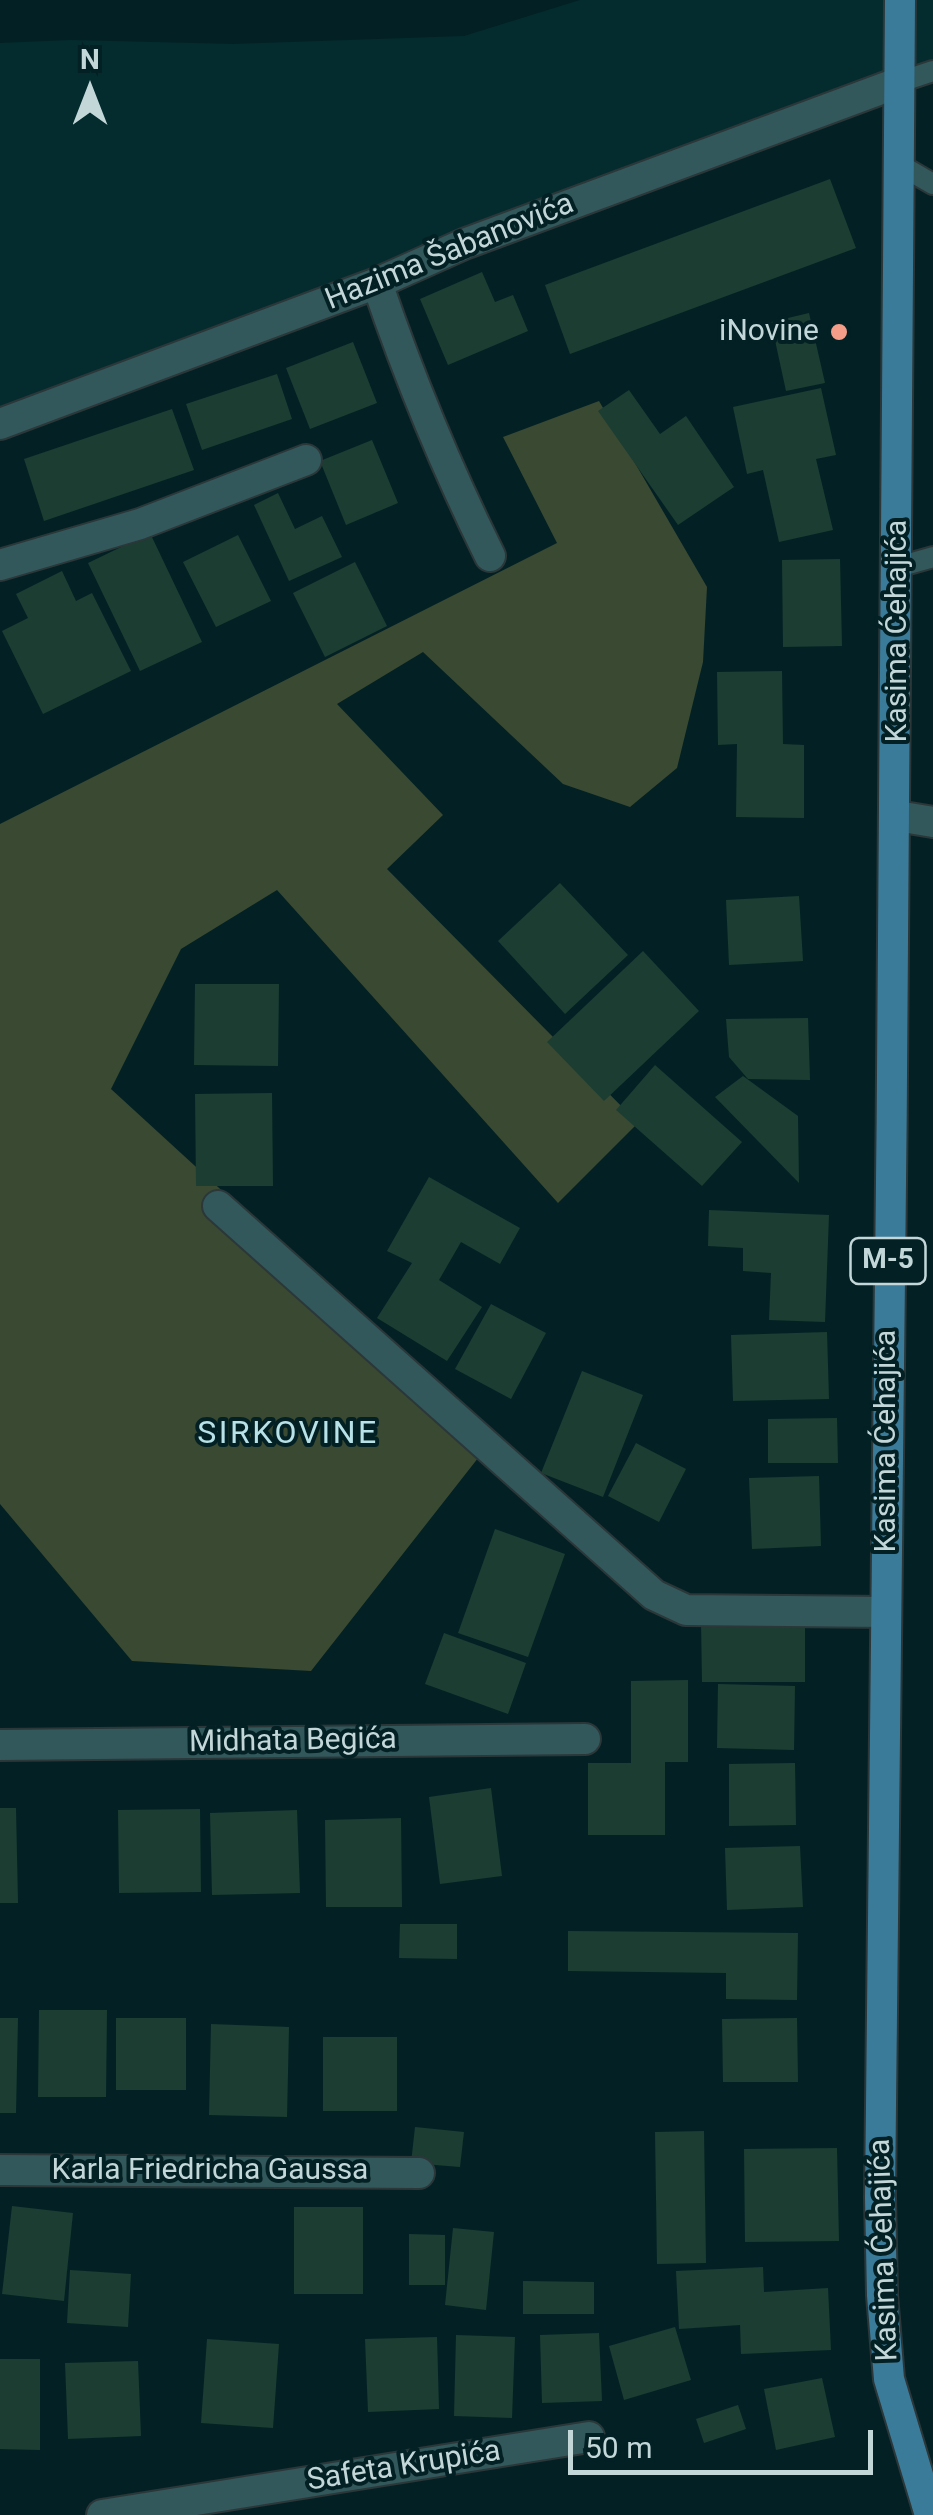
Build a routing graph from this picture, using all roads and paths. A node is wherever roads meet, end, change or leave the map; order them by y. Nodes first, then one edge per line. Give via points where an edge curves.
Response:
1 (900, 0) edge
2 (933, 71) edge
3 (900, 82) junction
4 (900, 166) junction
5 (933, 184) edge
6 (377, 283) junction
7 (0, 424) edge
8 (306, 460) dead end
9 (490, 556) dead end
10 (933, 556) edge
11 (0, 565) edge
12 (898, 567) junction
13 (896, 816) junction
14 (933, 822) edge
15 (218, 1206) dead end
16 (886, 1612) junction
17 (585, 1740) dead end
18 (0, 1745) edge
19 (0, 2170) edge
20 (419, 2173) dead end
21 (588, 2438) dead end
22 (102, 2515) edge
23 (930, 2515) edge

1 - 3 main road, Kasima Ćehajića / M-5
2 - 3 lane
3 - 4 main road, Kasima Ćehajića / M-5
3 - 6 street, Hazima Šabanovića via 464,244
4 - 5 lane
4 - 12 main road, Kasima Ćehajića / M-5
6 - 7 street, Hazima Šabanovića
6 - 9 street via 446,468
8 - 11 street via 140,524
10 - 12 lane
12 - 13 main road, Kasima Ćehajića / M-5
13 - 14 street
13 - 16 main road, Kasima Ćehajića / M-5
15 - 16 street via 654,1595 686,1610
16 - 23 main road, Kasima Ćehajića / M-5 via 882,2295 889,2379
17 - 18 street, Midhata Begića
19 - 20 street, Karla Friedricha Gaussa
21 - 22 street, Safeta Krupića

